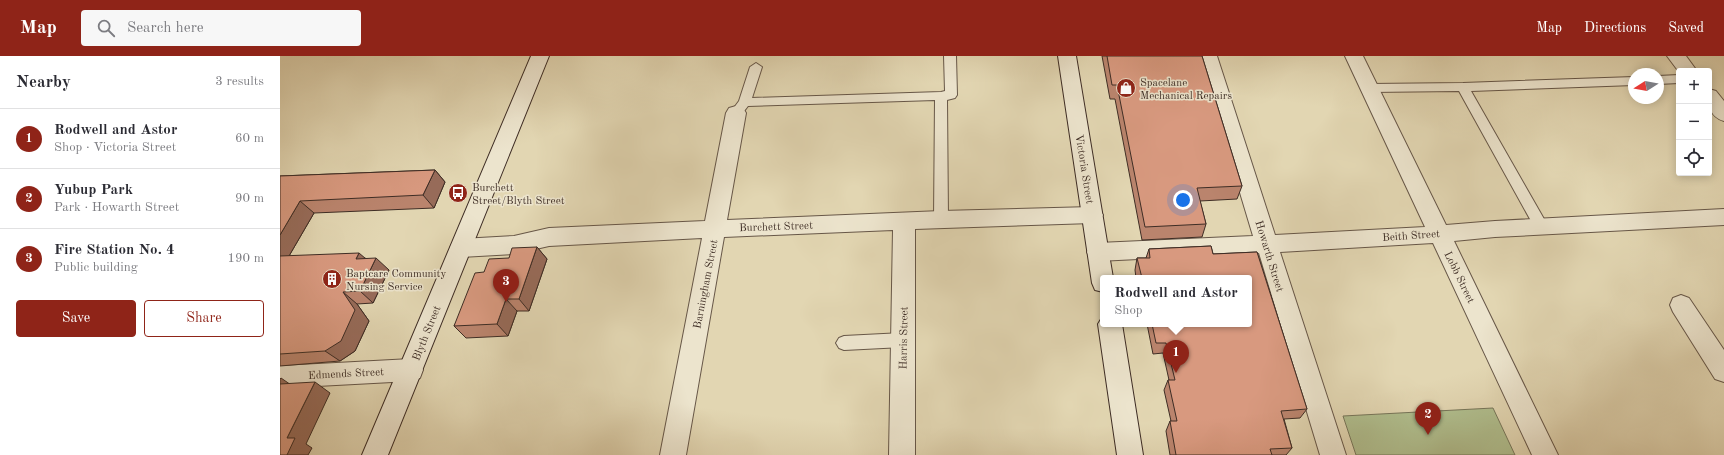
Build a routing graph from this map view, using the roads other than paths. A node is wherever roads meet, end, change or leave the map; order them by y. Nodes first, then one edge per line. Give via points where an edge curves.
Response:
1 (540, 56) edge
2 (950, 56) edge
3 (1067, 56) edge
4 (1208, 56) edge
5 (1354, 56) edge
6 (1676, 56) edge
7 (756, 67) dead end
8 (1686, 68) edge
9 (1676, 79) edge
10 (1664, 80) edge
11 (1628, 81) edge
12 (1463, 87) junction
13 (1370, 88) junction
14 (941, 96) junction
15 (1712, 100) edge
16 (741, 108) junction
17 (1724, 114) edge
18 (1092, 215) junction
19 (1724, 217) edge
20 (941, 219) junction
21 (904, 221) junction
22 (1541, 226) junction
23 (716, 229) junction
24 (1440, 233) junction
25 (1266, 243) junction
26 (461, 248) junction
27 (1098, 252) junction
28 (1102, 275) edge
29 (1681, 305) dead end
30 (1110, 327) edge
31 (903, 340) junction
32 (844, 343) dead end
33 (411, 370) junction
34 (1724, 371) edge
35 (280, 377) edge
36 (375, 455) edge
37 (673, 455) edge
38 (902, 455) edge
39 (1130, 455) edge
40 (1332, 455) edge
41 (1545, 455) edge

1 - 26 street, Blyth Street
2 - 14 lane via 951,95
3 - 18 street, Victoria Street
4 - 25 street, Howarth Street
5 - 13 street, Lobb Street
6 - 8 street
7 - 16 lane
9 - 10 lane
11 - 12 lane
12 - 13 lane
12 - 22 lane
13 - 24 street, Lobb Street
14 - 16 lane
14 - 20 lane
15 - 17 street
16 - 23 street, Barningham Street
18 - 20 street, Burchett Street
18 - 27 street, Victoria Street
19 - 22 street, Beith Street
20 - 21 street, Burchett Street
21 - 23 street, Burchett Street
21 - 31 street, Harris Street
22 - 24 street, Beith Street
23 - 26 street, Burchett Street via 549,237 514,244
23 - 37 street, Barningham Street
24 - 25 street, Beith Street
24 - 41 street, Lobb Street
25 - 27 street, Beith Street
25 - 40 street, Howarth Street
26 - 33 street, Blyth Street
27 - 28 street, Victoria Street
29 - 34 street
30 - 39 street
31 - 32 lane
31 - 38 street, Harris Street
33 - 35 street, Edmends Street
33 - 36 street, Blyth Street

